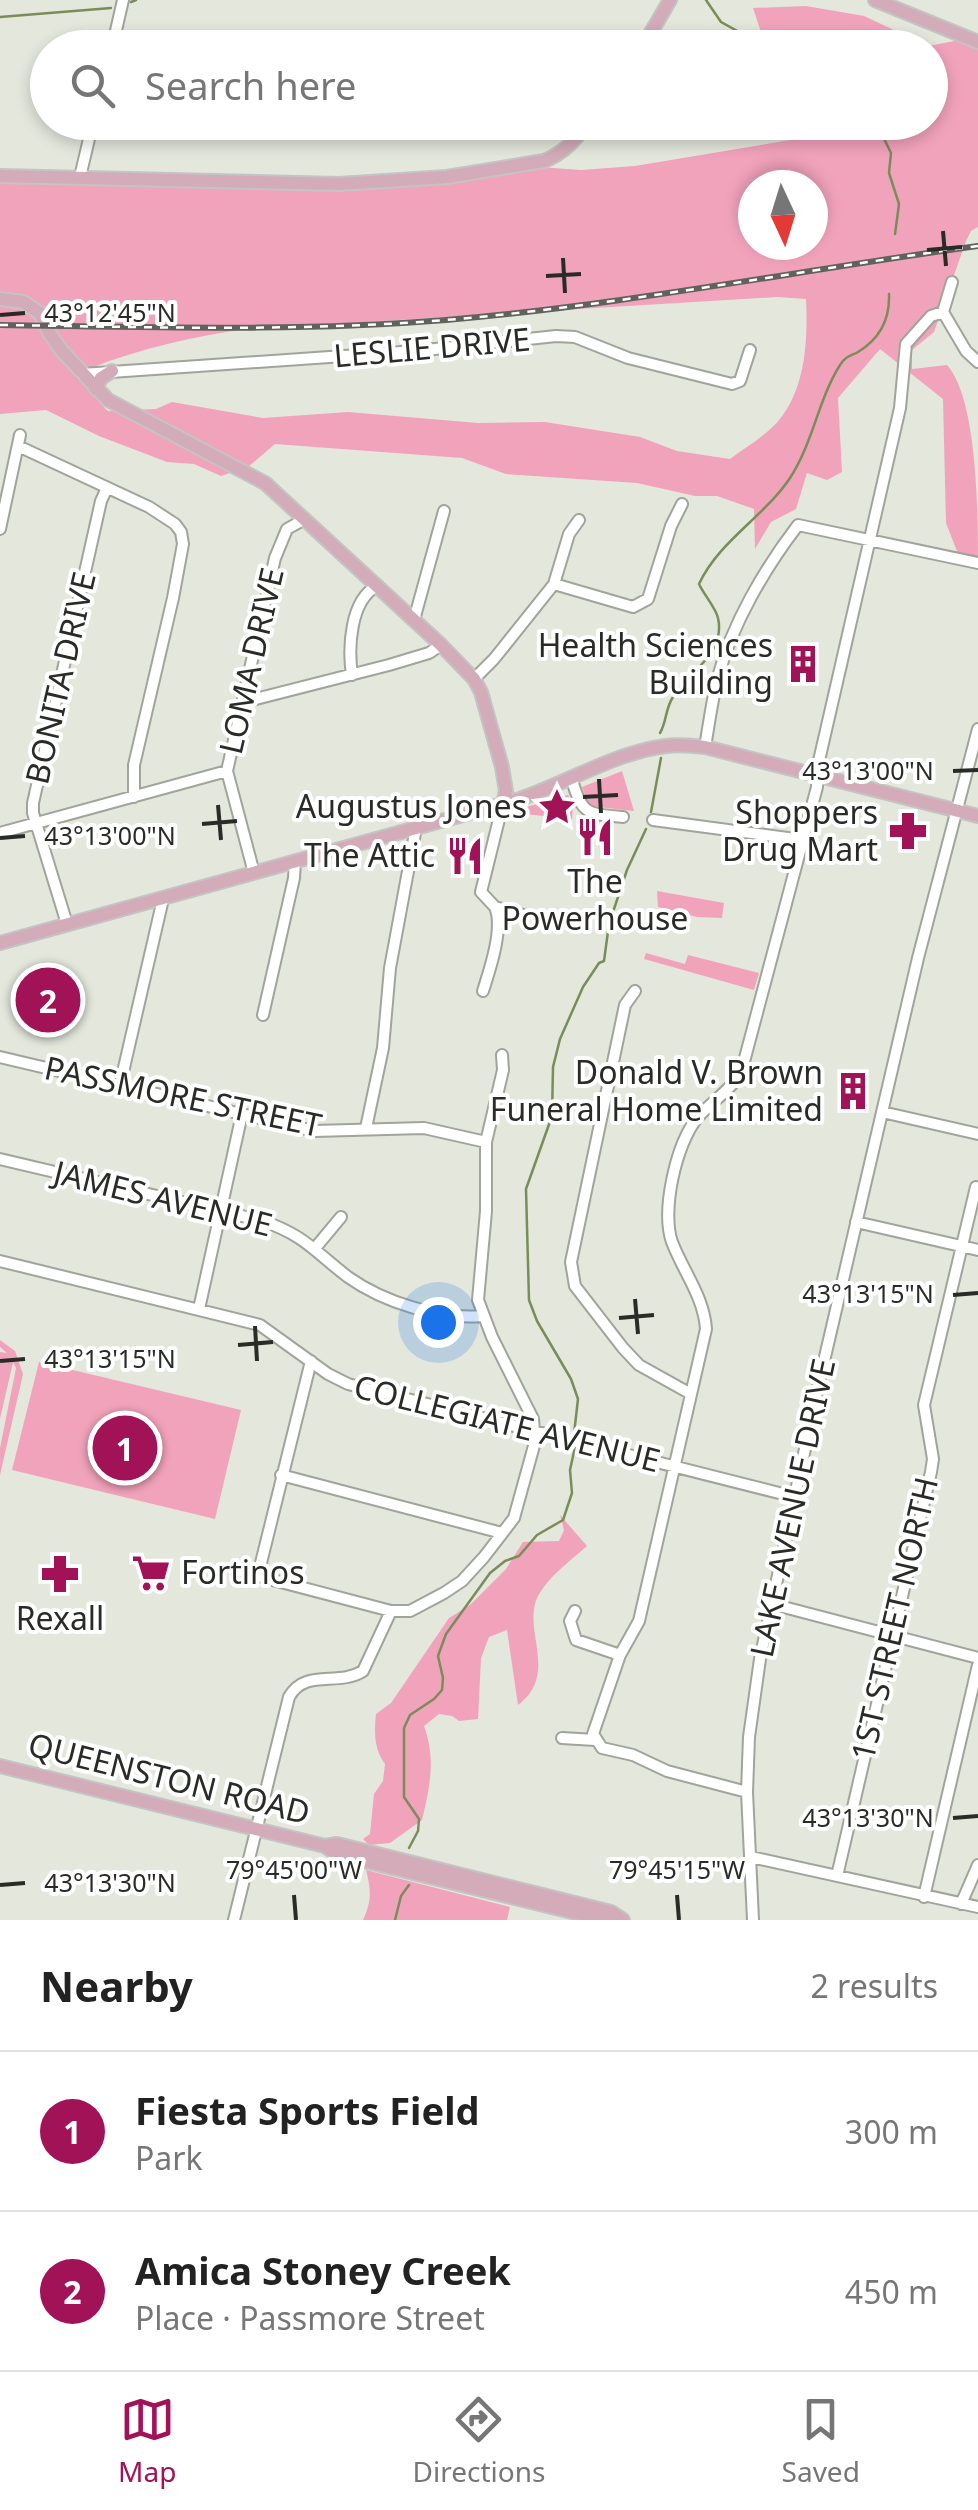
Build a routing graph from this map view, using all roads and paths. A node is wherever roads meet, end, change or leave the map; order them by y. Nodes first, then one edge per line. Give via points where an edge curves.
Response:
1 (123, 0) edge
2 (670, 0) edge
3 (875, 0) edge
4 (116, 30) edge
5 (652, 30) edge
6 (978, 42) edge
7 (89, 140) edge
8 (575, 140) edge
9 (0, 176) edge
10 (80, 177) junction
11 (952, 282) dead end
12 (0, 300) edge
13 (943, 312) junction
14 (750, 350) dead end
15 (978, 362) edge
16 (112, 371) junction
17 (82, 374) junction
18 (96, 389) junction
19 (0, 464) edge
20 (14, 465) junction
21 (107, 488) junction
22 (682, 504) dead end
23 (444, 511) dead end
24 (306, 519) junction
25 (578, 520) dead end
26 (0, 529) edge
27 (870, 538) junction
28 (978, 562) edge
29 (554, 584) junction
30 (377, 586) junction
31 (414, 620) junction
32 (441, 646) junction
33 (352, 675) junction
34 (474, 679) junction
35 (244, 702) junction
36 (978, 729) edge
37 (705, 747) junction
38 (227, 771) junction
39 (819, 776) junction
40 (572, 780) junction
41 (134, 797) junction
42 (503, 803) junction
43 (956, 811) junction
44 (978, 816) edge
45 (623, 818) dead end
46 (653, 820) dead end
47 (38, 824) junction
48 (416, 828) junction
49 (0, 834) edge
50 (802, 840) junction
51 (294, 862) junction
52 (254, 873) junction
53 (163, 899) junction
54 (496, 907) junction
55 (523, 915) dead end
56 (67, 924) junction
57 (0, 943) edge
58 (483, 991) dead end
59 (635, 991) dead end
60 (263, 1015) dead end
61 (502, 1055) dead end
62 (0, 1057) edge
63 (120, 1085) junction
64 (882, 1112) junction
65 (242, 1114) junction
66 (366, 1128) junction
67 (978, 1134) edge
68 (486, 1142) junction
69 (0, 1159) edge
70 (976, 1187) edge
71 (220, 1212) junction
72 (341, 1217) dead end
73 (856, 1222) junction
74 (962, 1246) junction
75 (316, 1247) junction
76 (978, 1250) edge
77 (0, 1261) edge
78 (199, 1308) junction
79 (482, 1316) junction
80 (311, 1361) junction
81 (691, 1394) junction
82 (536, 1430) junction
83 (674, 1467) junction
84 (281, 1474) junction
85 (795, 1497) junction
86 (502, 1533) junction
87 (243, 1572) dead end
88 (258, 1575) junction
89 (772, 1604) junction
90 (391, 1611) junction
91 (575, 1612) dead end
92 (893, 1635) junction
93 (620, 1655) junction
94 (978, 1661) edge
95 (562, 1738) dead end
96 (595, 1740) junction
97 (0, 1766) edge
98 (747, 1792) junction
99 (257, 1830) junction
100 (324, 1846) junction
101 (751, 1857) junction
102 (978, 1866) edge
103 (837, 1876) junction
104 (924, 1897) junction
105 (961, 1904) junction
106 (978, 1907) edge
107 (234, 1920) edge
108 (606, 1920) edge
109 (619, 1920) edge
110 (753, 1920) edge

1 - 4 street
2 - 5 main road
3 - 6 main road
7 - 10 street
8 - 10 main road via 544,161 447,177 339,184
9 - 10 main road
11 - 13 street
12 - 17 main road via 40,312
13 - 15 street
13 - 27 street via 906,344 900,408
14 - 16 street, LESLIE DRIVE via 740,382 732,384 556,336
16 - 17 street, LESLIE DRIVE
16 - 18 main road
17 - 18 main road
18 - 24 main road via 265,483
19 - 20 street
20 - 21 street via 19,441
20 - 26 street
21 - 41 street via 175,524 184,544 134,766
21 - 47 street, BONITA DRIVE via 36,789
22 - 29 street via 642,605 633,608
23 - 31 street
24 - 30 main road
24 - 35 street, LOMA DRIVE via 287,529 274,558
25 - 29 street
27 - 28 street
27 - 37 street via 798,525 726,652
27 - 39 street
29 - 34 street
30 - 31 main road
30 - 33 street via 358,607
31 - 32 main road
32 - 33 street
32 - 34 main road
33 - 35 street
34 - 42 main road via 502,768
35 - 38 street, LOMA DRIVE
36 - 43 street, LAKE AVENUE DRIVE
37 - 39 main road
37 - 40 main road via 634,753
38 - 41 street
38 - 52 street, LOMA DRIVE
39 - 43 main road
39 - 50 street
40 - 42 main road
40 - 45 street via 585,810
41 - 47 street
42 - 48 main road
42 - 54 street via 481,892
43 - 44 main road
43 - 64 street, LAKE AVENUE DRIVE
46 - 50 street
47 - 49 street
47 - 56 street, BONITA DRIVE
48 - 51 main road
48 - 66 street
50 - 81 street via 741,1072 690,1129 668,1206 672,1242 705,1314
51 - 52 main road
51 - 60 street
52 - 53 main road
53 - 56 main road
53 - 63 street
54 - 55 street
54 - 58 street via 496,951
56 - 57 main road
59 - 81 street via 625,1005 571,1262 575,1286 623,1348
61 - 68 street
62 - 63 street, PASSMORE STREET
63 - 65 street, PASSMORE STREET
64 - 67 street
64 - 73 street, LAKE AVENUE DRIVE
65 - 66 street, PASSMORE STREET via 314,1131
65 - 71 street
66 - 68 street, PASSMORE STREET via 440,1130
68 - 79 street
69 - 71 street, JAMES AVENUE
70 - 74 street, 1ST STREET NORTH
71 - 75 street, JAMES AVENUE via 284,1229
71 - 78 street
72 - 75 street
73 - 74 street
73 - 85 street, LAKE AVENUE DRIVE
74 - 76 street
74 - 92 street, 1ST STREET NORTH via 924,1405 933,1458
75 - 79 street, JAMES AVENUE via 371,1291 466,1318
77 - 78 street, COLLEGIATE AVENUE
78 - 80 street, COLLEGIATE AVENUE via 260,1325
79 - 82 street
80 - 82 street, COLLEGIATE AVENUE via 348,1384
80 - 84 street
81 - 83 street
82 - 83 street, COLLEGIATE AVENUE
82 - 86 street via 519,1504
83 - 85 street, COLLEGIATE AVENUE
83 - 93 street via 639,1621
84 - 86 street
84 - 88 street
85 - 89 street, LAKE AVENUE DRIVE
86 - 90 street via 462,1582 410,1611
87 - 88 street
88 - 90 street
89 - 92 street
89 - 98 street, LAKE AVENUE DRIVE via 752,1706
90 - 99 street via 363,1670 294,1688
91 - 93 street via 570,1621 576,1640
92 - 94 street
92 - 103 street, 1ST STREET NORTH
93 - 96 street
94 - 104 street
95 - 96 street
96 - 98 street via 602,1748
97 - 99 main road, QUEENSTON ROAD
98 - 101 street, LAKE AVENUE DRIVE
99 - 100 main road, QUEENSTON ROAD
99 - 107 street
100 - 108 main road, QUEENSTON ROAD
100 - 109 main road, QUEENSTON ROAD via 611,1912
101 - 103 street
101 - 110 street, LAKE AVENUE DRIVE
102 - 105 street
103 - 104 street
104 - 105 street
105 - 106 street

